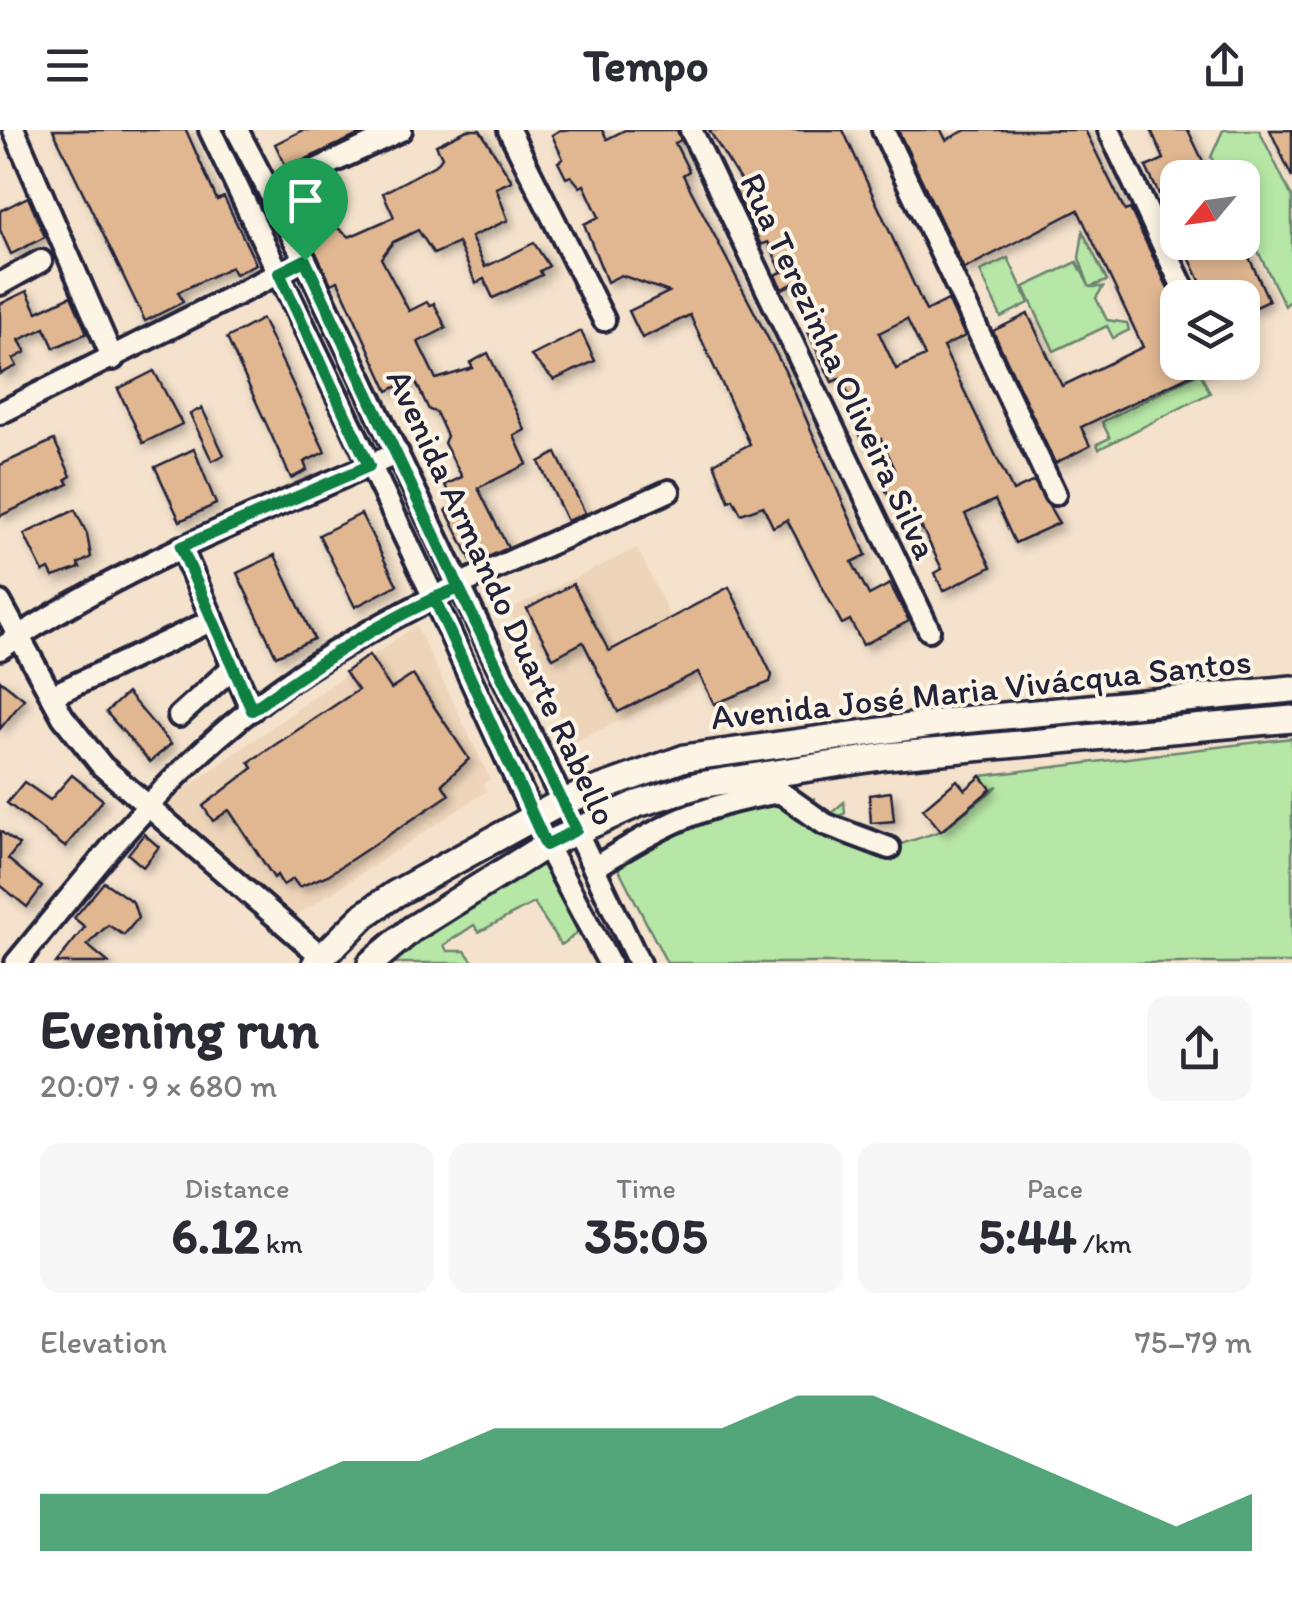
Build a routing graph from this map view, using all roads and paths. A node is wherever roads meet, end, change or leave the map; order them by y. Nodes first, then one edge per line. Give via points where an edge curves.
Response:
1 (14, 130) edge
2 (210, 130) edge
3 (238, 130) edge
4 (401, 130) edge
5 (509, 130) edge
6 (691, 130) edge
7 (883, 130) edge
8 (1109, 130) edge
9 (270, 192) junction
10 (305, 260) junction
11 (41, 261) dead end
12 (279, 273) junction
13 (1180, 280) edge
14 (0, 284) edge
15 (604, 320) dead end
16 (113, 359) junction
17 (0, 413) edge
18 (398, 453) junction
19 (369, 466) junction
20 (669, 490) dead end
21 (1055, 494) dead end
22 (181, 547) junction
23 (459, 588) junction
24 (434, 598) junction
25 (0, 602) edge
26 (213, 620) junction
27 (929, 630) dead end
28 (9, 643) edge
29 (233, 666) junction
30 (1292, 689) edge
31 (51, 696) junction
32 (252, 710) junction
33 (179, 716) dead end
34 (1292, 718) edge
35 (562, 802) junction
36 (147, 806) junction
37 (534, 817) junction
38 (576, 830) junction
39 (546, 845) junction
40 (889, 848) dead end
41 (594, 868) junction
42 (318, 959) edge
43 (16, 963) edge
44 (371, 963) edge
45 (609, 963) edge
46 (639, 963) edge

1 - 16 street
2 - 12 street, Avenida Armando Duarte Rabello
3 - 9 street, Avenida Armando Duarte Rabello
4 - 9 street
5 - 15 street
6 - 27 street, Rua Terezinha Oliveira Silva
7 - 21 street
8 - 13 street
9 - 10 street, Avenida Armando Duarte Rabello
10 - 12 street
10 - 18 street, Avenida Armando Duarte Rabello
11 - 14 street
12 - 16 street
12 - 19 street, Avenida Armando Duarte Rabello
16 - 17 street
18 - 19 street
18 - 23 street, Avenida Armando Duarte Rabello
19 - 22 street
19 - 24 street, Avenida Armando Duarte Rabello
20 - 23 street
22 - 26 street
22 - 28 street
23 - 24 street
23 - 35 street, Avenida Armando Duarte Rabello
24 - 32 street via 343,646
24 - 37 street, Avenida Armando Duarte Rabello
25 - 28 street
26 - 29 street
26 - 31 street
28 - 31 street
29 - 32 street
29 - 33 street
30 - 35 main road, Avenida José Maria Vivácqua Santos via 812,738 685,758
31 - 36 street via 102,766
32 - 36 street
34 - 38 main road, Avenida José Maria Vivácqua Santos via 797,767 699,785
35 - 37 main road, Avenida José Maria Vivácqua Santos
35 - 38 street, Avenida Armando Duarte Rabello
36 - 42 street
36 - 43 street
37 - 39 street, Avenida Armando Duarte Rabello
37 - 42 main road, Avenida José Maria Vivácqua Santos via 395,894
38 - 39 main road, Avenida José Maria Vivácqua Santos
38 - 41 street, Avenida Armando Duarte Rabello
39 - 44 main road, Avenida José Maria Vivácqua Santos via 412,929
39 - 45 street, Avenida Armando Duarte Rabello
40 - 41 street via 825,824 780,792 664,823
41 - 46 street, Avenida Armando Duarte Rabello

